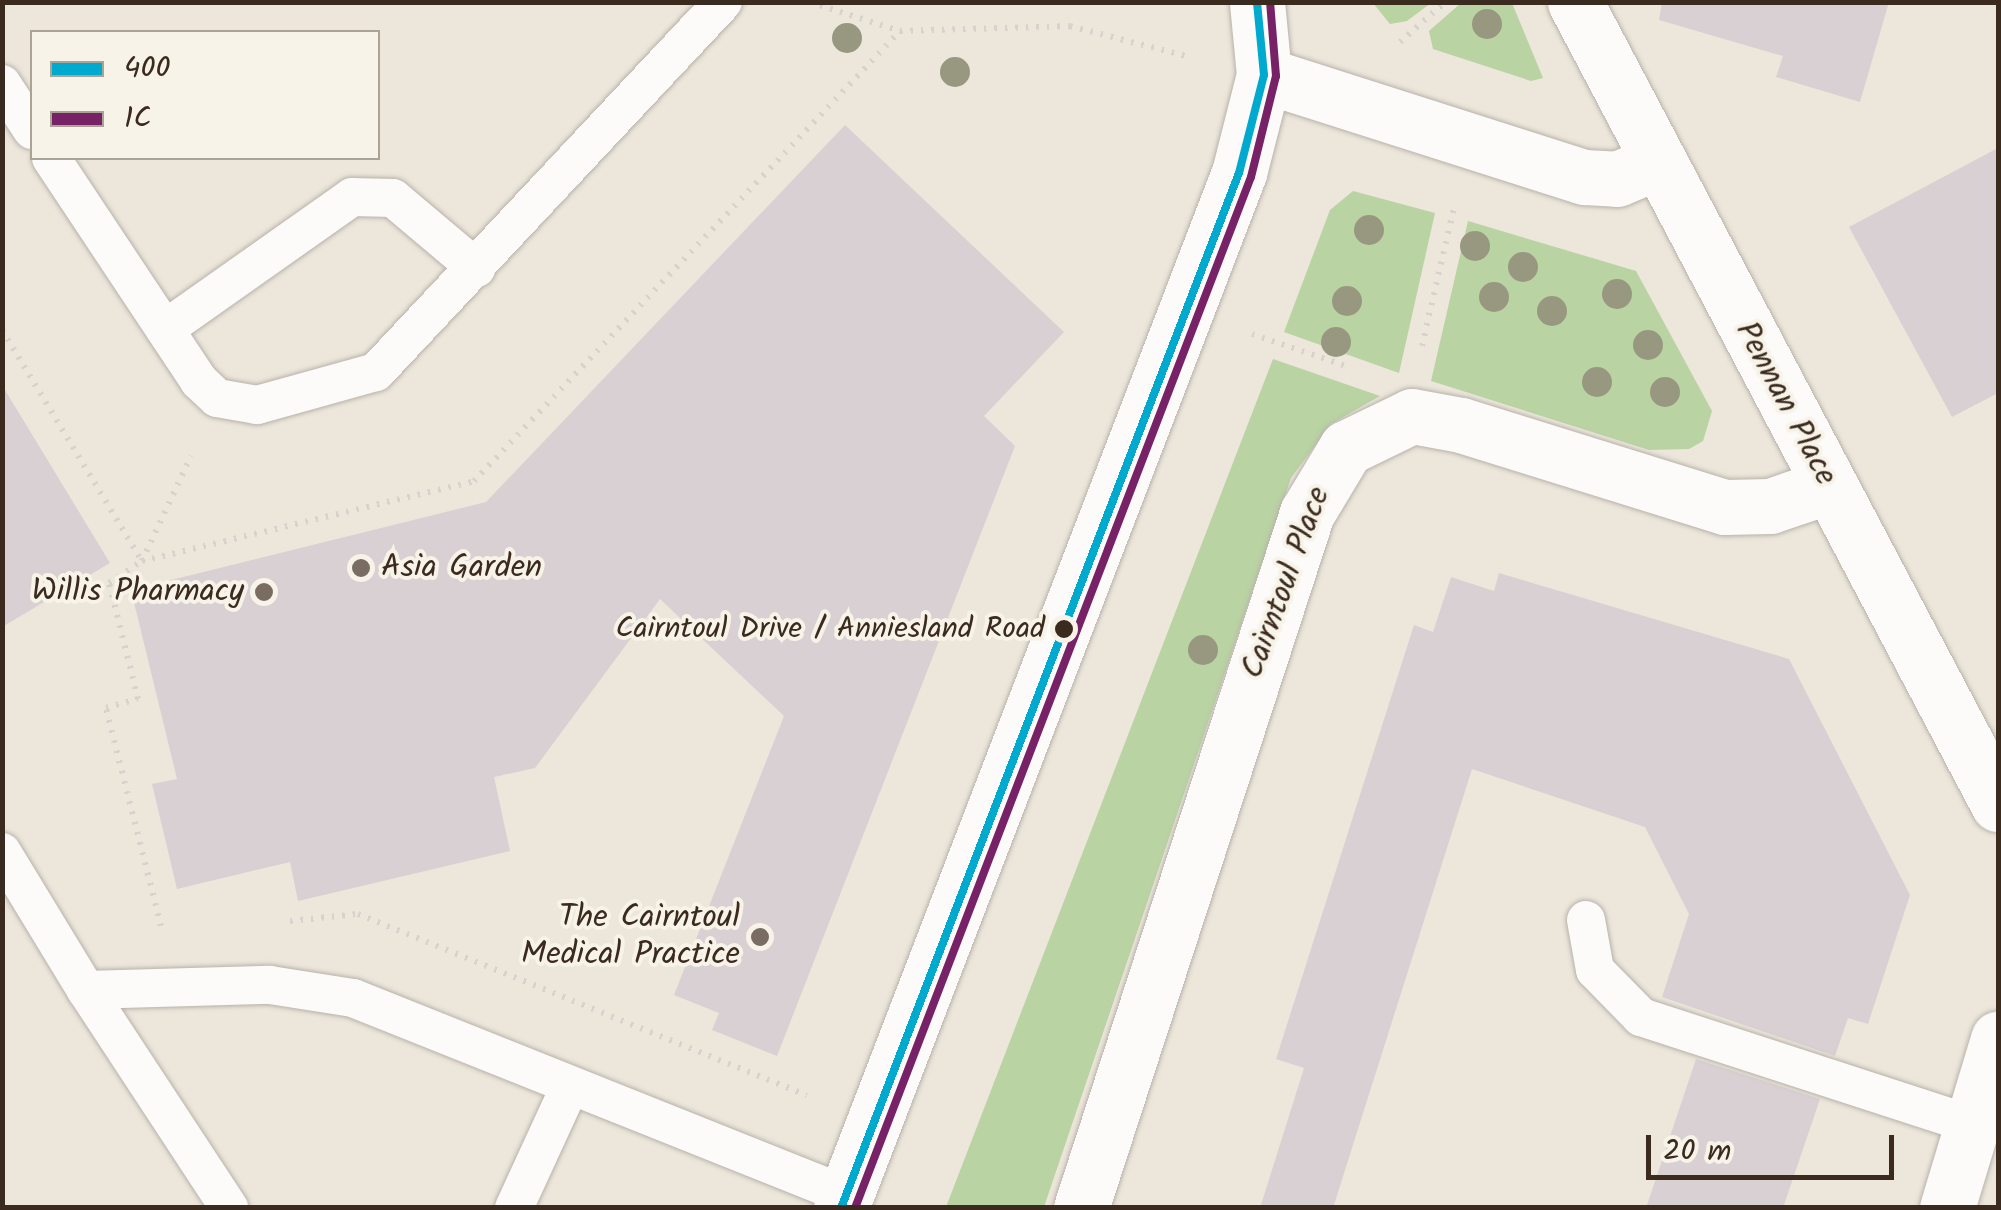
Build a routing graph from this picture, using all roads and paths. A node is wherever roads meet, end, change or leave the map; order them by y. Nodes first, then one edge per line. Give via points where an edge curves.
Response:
1 (723, 2) edge
2 (810, 2) edge
3 (1257, 2) edge
4 (1575, 2) edge
5 (1264, 76) junction
6 (2, 84) edge
7 (30, 127) edge
8 (1469, 140) junction
9 (52, 160) edge
10 (1657, 162) junction
11 (476, 268) junction
12 (1188, 311) junction
13 (165, 329) junction
14 (217, 398) junction
15 (1412, 416) junction
16 (1829, 486) junction
17 (1998, 804) edge
18 (2, 852) edge
19 (1586, 920) dead end
20 (280, 922) dead end
21 (164, 936) dead end
22 (86, 990) junction
23 (1998, 1039) edge
24 (570, 1086) junction
25 (874, 1122) junction
26 (1974, 1125) junction
27 (844, 1201) edge
28 (230, 1208) edge
29 (514, 1208) edge
30 (1081, 1208) edge
31 (1948, 1208) edge

1 - 11 lane
2 - 5 path via 900,31 1070,26
3 - 5 street
4 - 10 street, Pennan Place
5 - 8 street
5 - 12 street via 1239,173
6 - 7 lane
8 - 10 street via 1600,180
8 - 15 path via 1415,376
9 - 13 lane
10 - 16 street, Pennan Place
11 - 13 lane via 393,198 352,197
11 - 14 lane via 376,372 257,405
12 - 15 path via 1395,384
12 - 25 street
13 - 14 lane
14 - 21 path via 142,561 109,583 138,699 106,708
15 - 16 street via 1461,424 1725,507 1770,506
15 - 30 street, Cairntoul Place via 1346,448 1307,513
16 - 17 street, Pennan Place
18 - 22 lane
19 - 26 lane via 1594,970 1641,1018
20 - 25 path via 358,914
22 - 24 lane via 310,989 399,1013
22 - 28 lane
23 - 26 street
24 - 27 lane
24 - 29 lane
25 - 27 street
26 - 31 street

